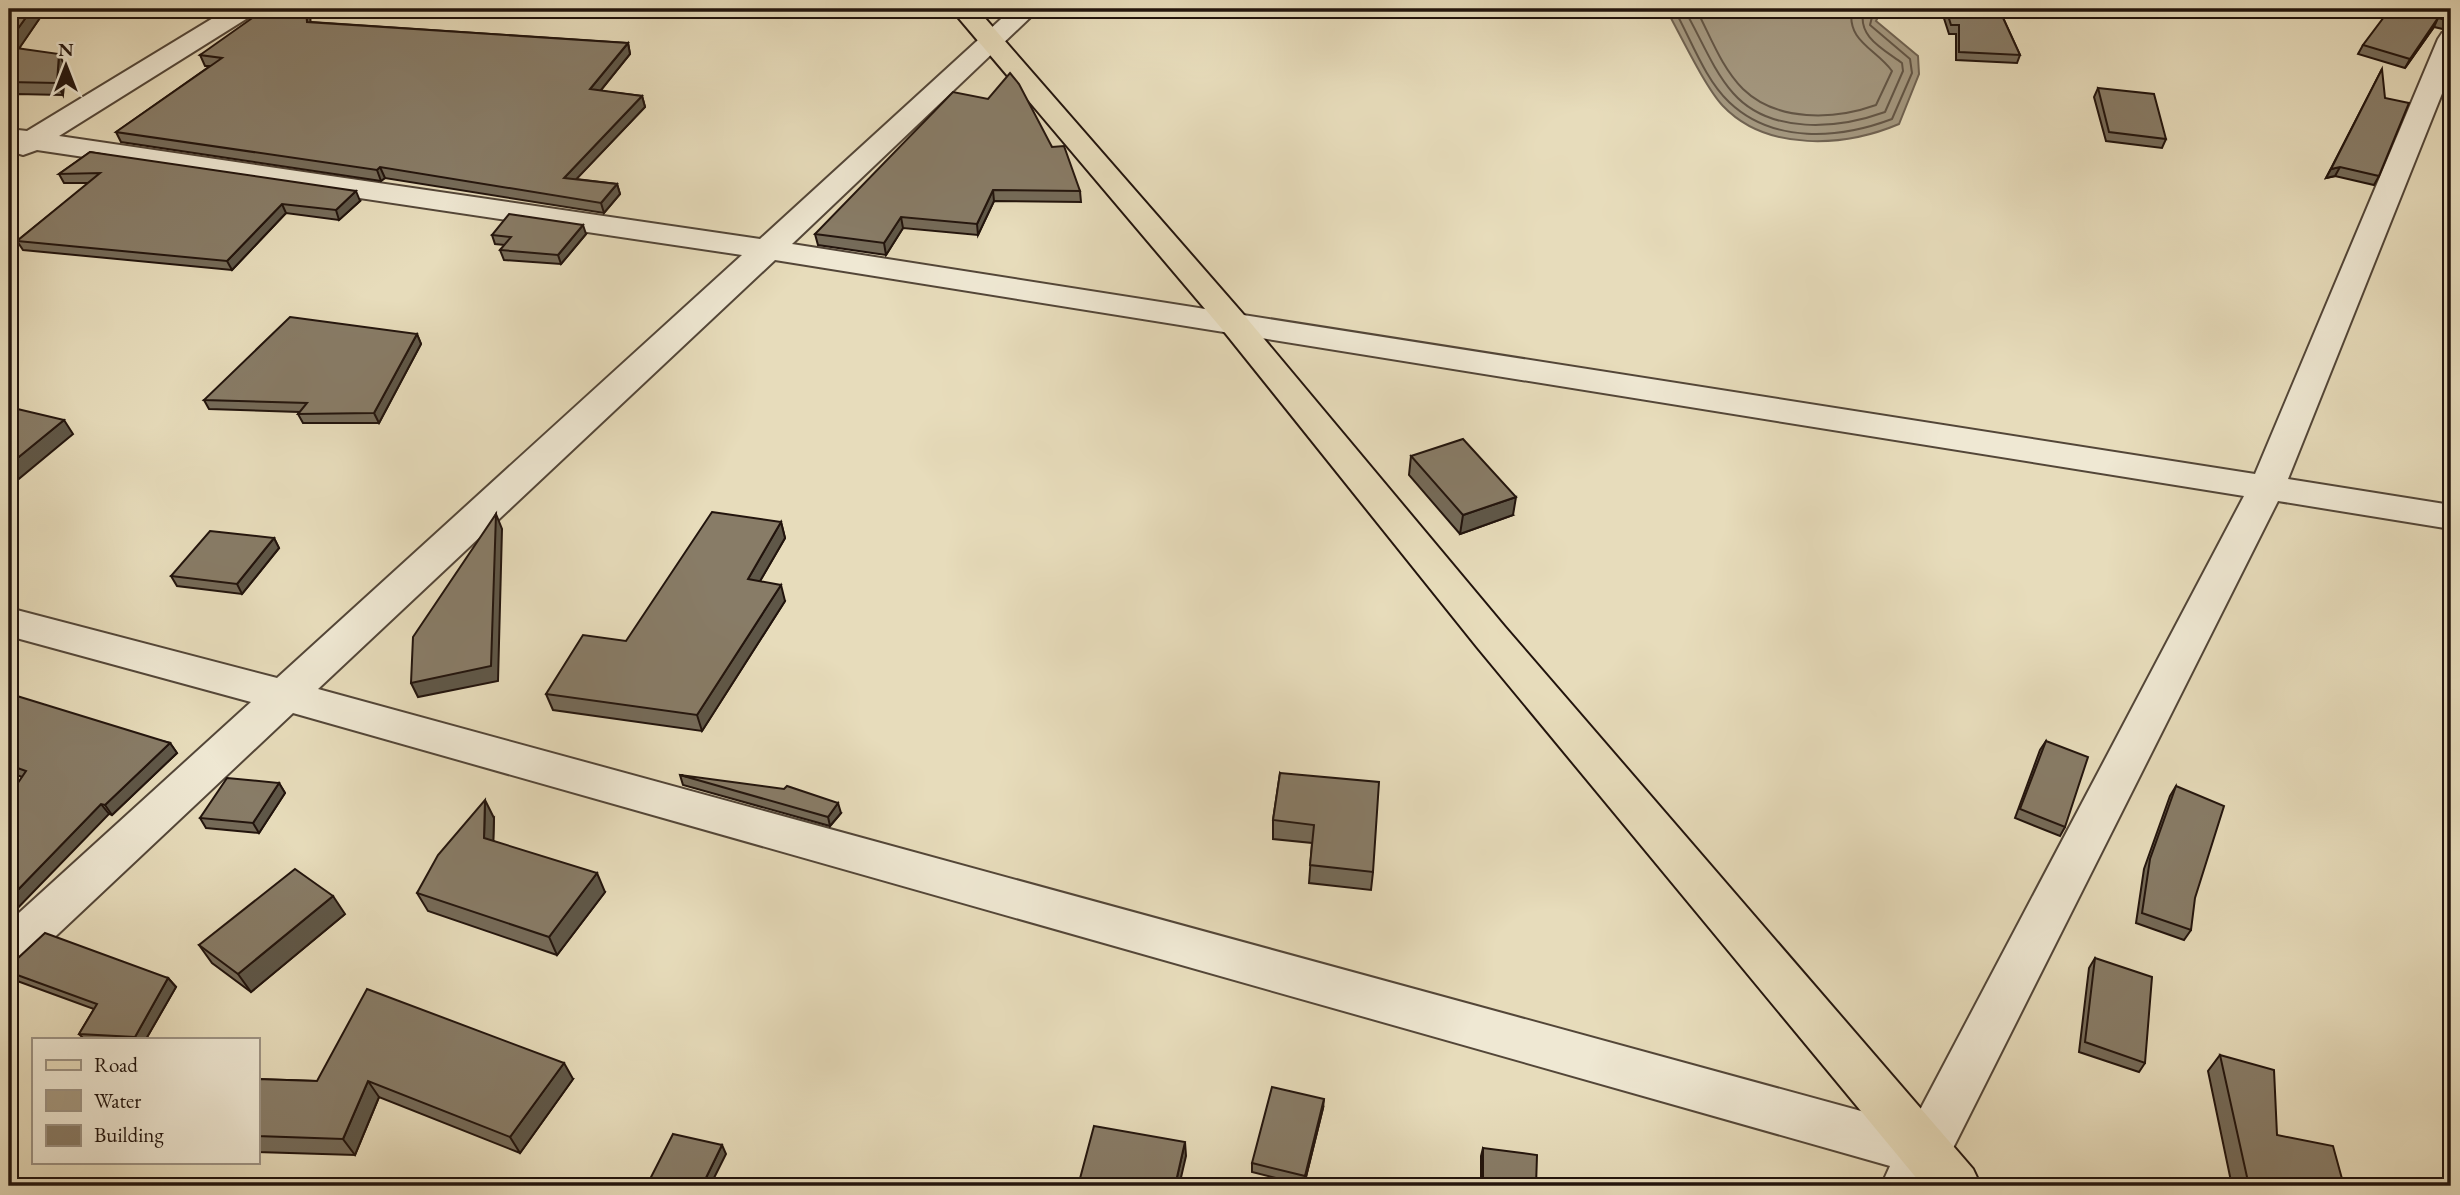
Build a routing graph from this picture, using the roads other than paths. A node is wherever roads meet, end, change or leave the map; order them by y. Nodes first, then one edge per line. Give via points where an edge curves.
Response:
1 (245, 9) edge
2 (964, 9) edge
3 (1027, 9) edge
4 (2451, 39) edge
5 (992, 40) junction
6 (16, 145) edge
7 (766, 250) junction
8 (1233, 322) junction
9 (2267, 487) junction
10 (2451, 517) edge
11 (9, 622) edge
12 (283, 695) junction
13 (9, 951) edge
14 (1916, 1169) edge
15 (1955, 1186) edge

1 - 6 street
2 - 5 main road
3 - 5 street
4 - 9 street
5 - 7 street
5 - 8 main road
6 - 7 street
7 - 8 street
7 - 12 street
8 - 9 street
8 - 14 main road via 1491,637 1756,947
9 - 10 street
9 - 14 street
11 - 12 street
12 - 13 street
12 - 14 street
14 - 15 main road

